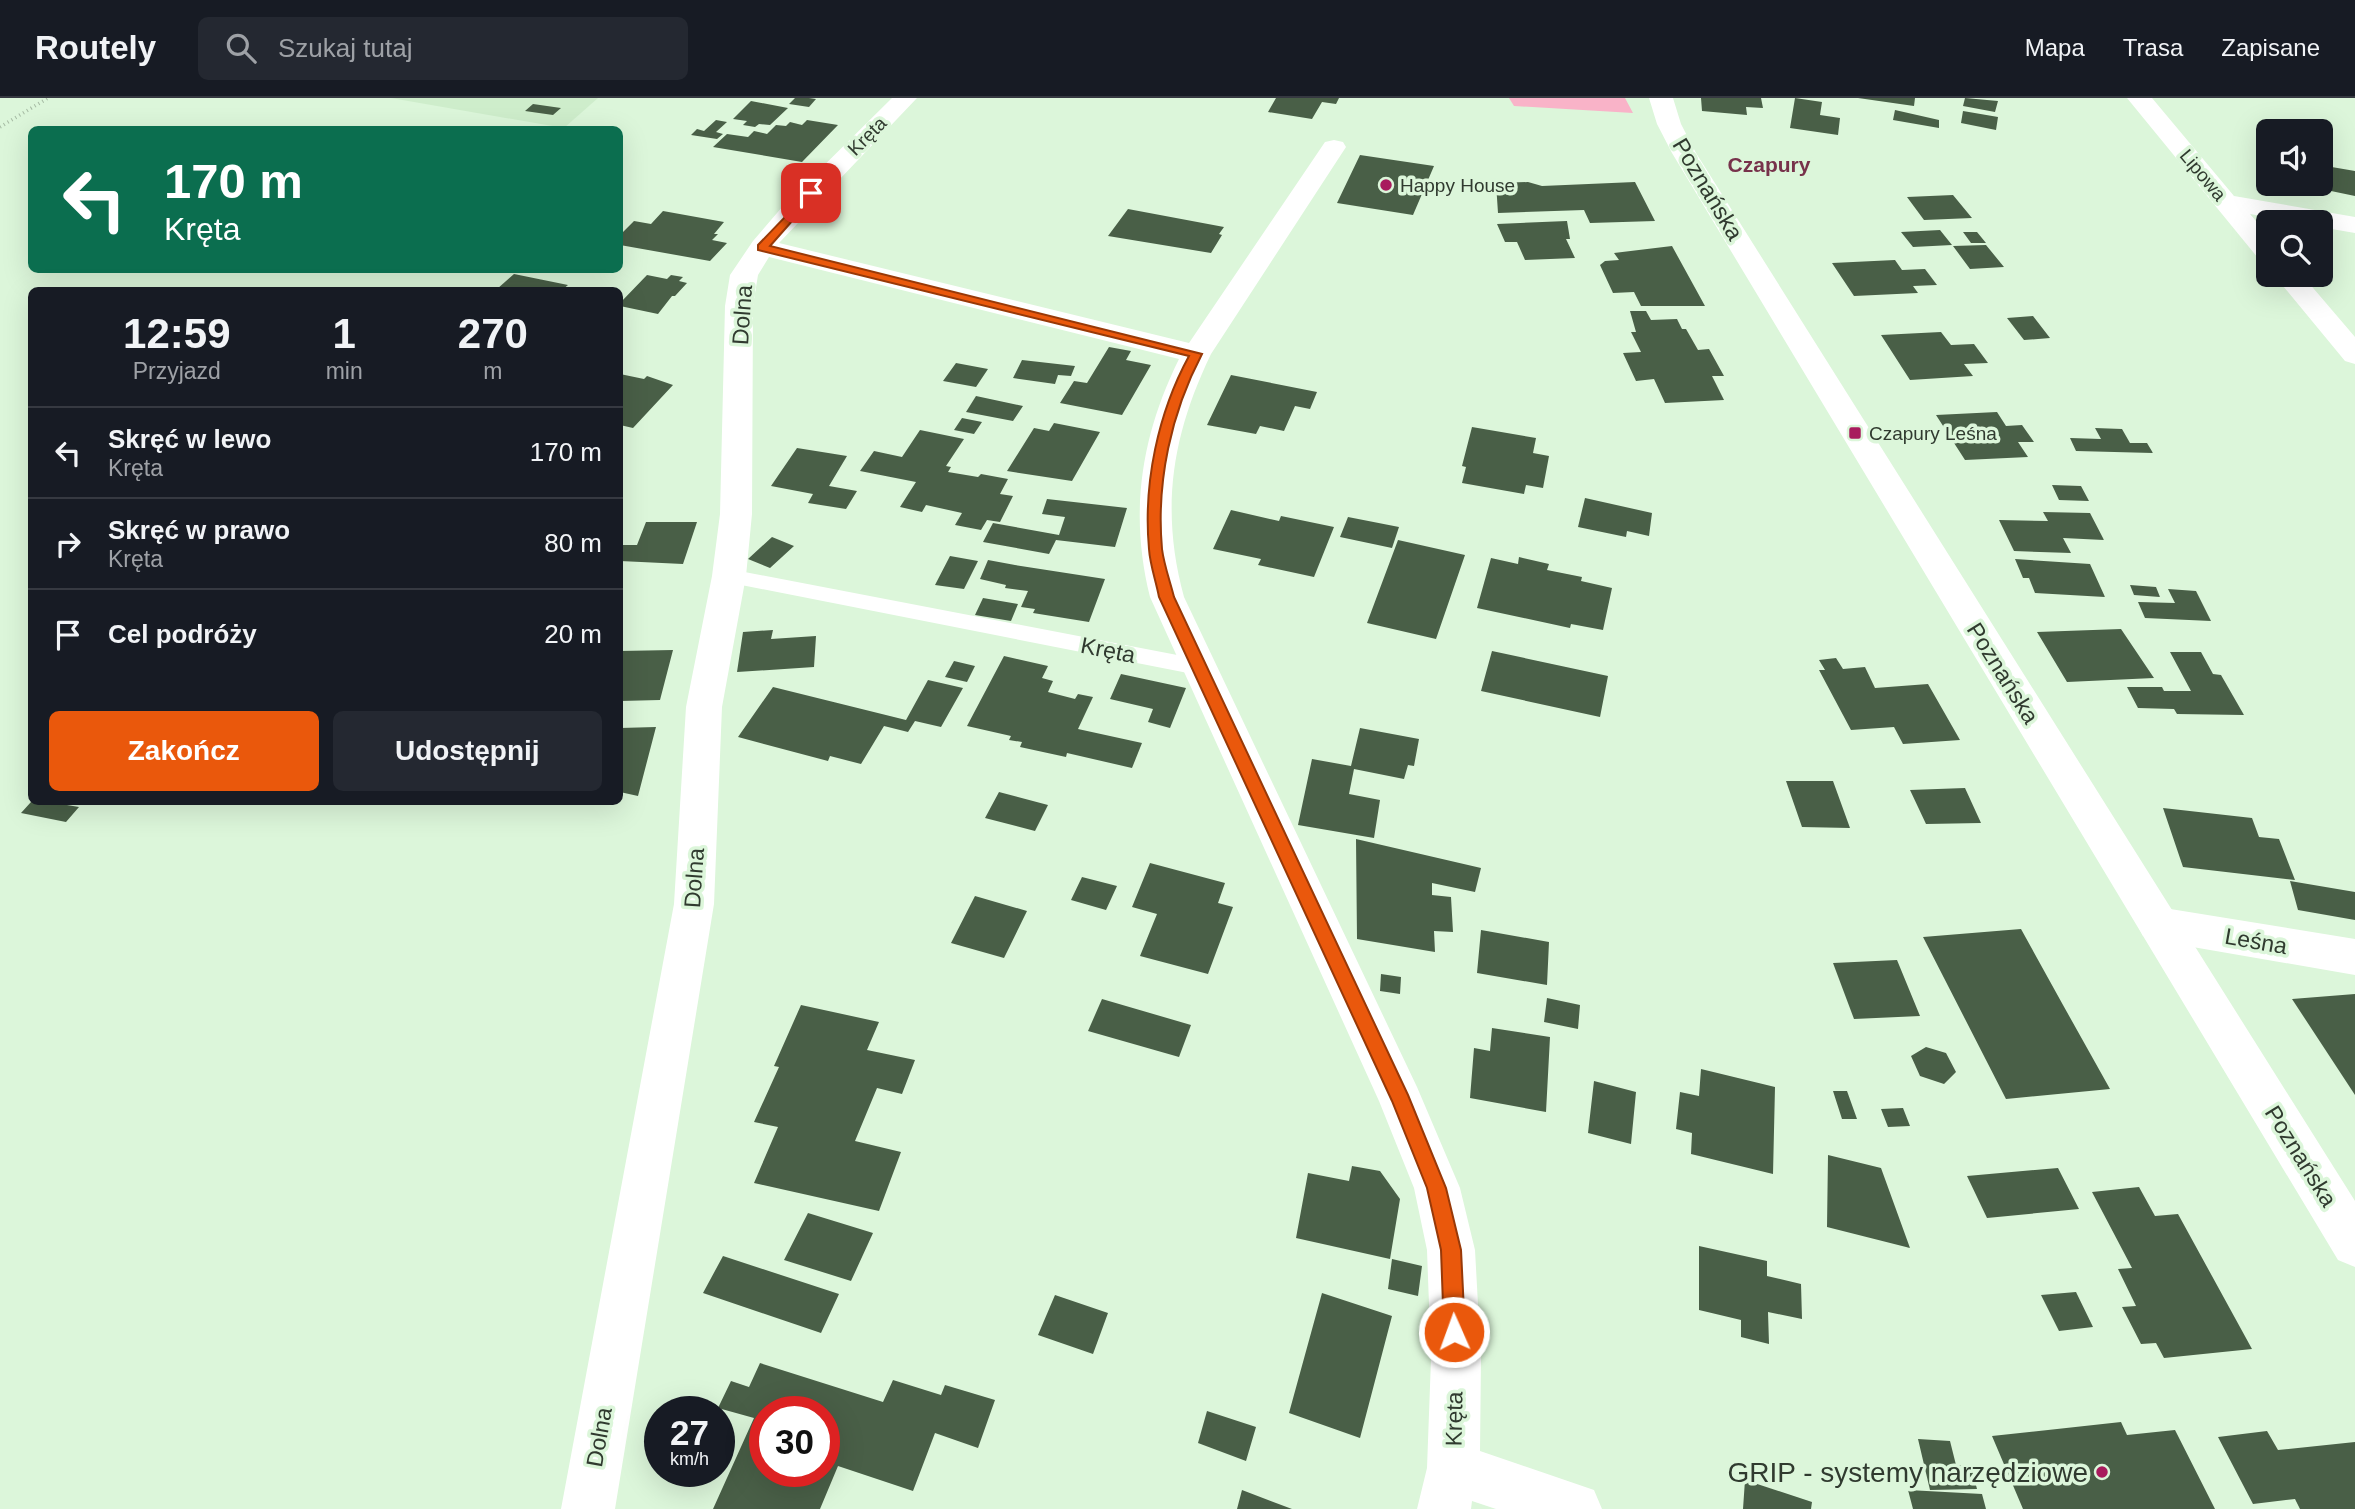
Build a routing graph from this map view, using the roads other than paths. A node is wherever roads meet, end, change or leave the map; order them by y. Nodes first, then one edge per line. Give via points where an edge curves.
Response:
1 (905, 98) edge
2 (1661, 98) edge
3 (2139, 98) edge
4 (1334, 147) dead end
5 (2227, 202) junction
6 (2355, 225) edge
7 (2256, 237) edge
8 (762, 247) junction
9 (2298, 287) edge
10 (1196, 354) junction
11 (2355, 355) edge
12 (729, 576) junction
13 (1198, 667) junction
14 (2158, 924) junction
15 (2355, 957) edge
16 (2355, 1244) edge
17 (1448, 1489) edge
18 (587, 1509) edge
19 (1575, 1509) edge

1 - 8 street, Kręta
2 - 14 street, Poznańska via 1691,164
3 - 5 street, Lipowa
4 - 10 street, Kręta
5 - 6 street
5 - 7 street, Lipowa
8 - 10 street
8 - 12 street, Dolna via 744,275 739,306 736,514
9 - 11 street
10 - 13 street, Kręta via 1178,388 1164,437 1156,492 1156,550 1167,597
12 - 13 lane, Kręta
12 - 18 street, Dolna via 704,707 694,904
13 - 17 street, Kręta via 1402,1101 1437,1188 1451,1250 1455,1359
14 - 15 street, Leśna
14 - 16 street, Poznańska
17 - 19 street, Kręta

